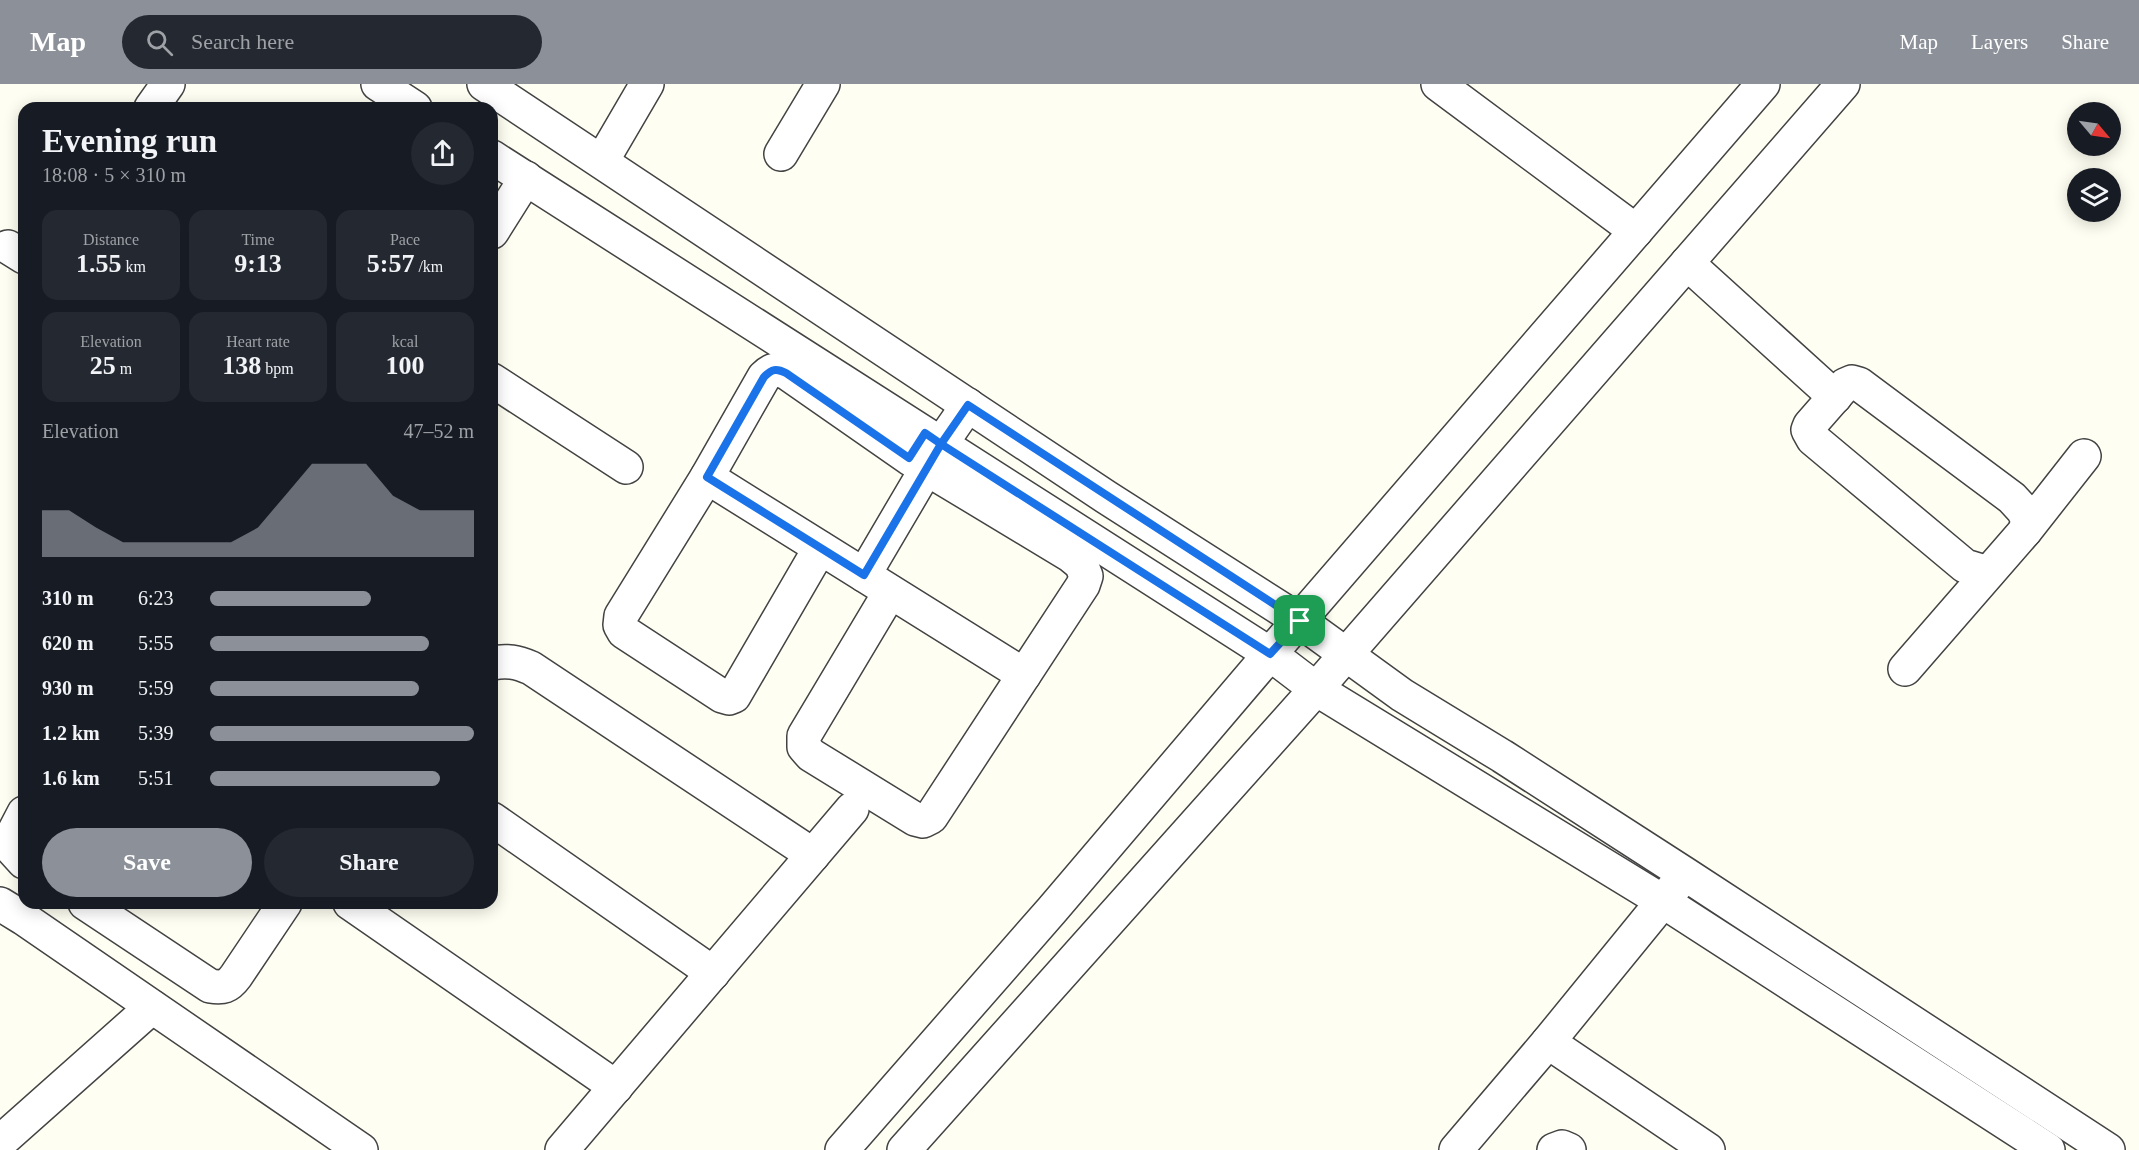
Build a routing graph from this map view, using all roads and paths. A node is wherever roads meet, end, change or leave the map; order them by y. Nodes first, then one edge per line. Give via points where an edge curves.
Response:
1 (168, 84) edge
2 (484, 84) edge
3 (647, 84) edge
4 (1438, 84) edge
5 (1763, 84) edge
6 (1843, 84) edge
7 (820, 85) edge
8 (155, 102) edge
9 (781, 154) dead end
10 (498, 161) edge
11 (602, 161) junction
12 (526, 178) junction
13 (498, 222) edge
14 (1636, 231) junction
15 (1687, 263) junction
16 (498, 385) edge
17 (1835, 396) junction
18 (968, 405) junction
19 (926, 451) junction
20 (2084, 456) dead end
21 (626, 467) dead end
22 (707, 477) junction
23 (2025, 531) junction
24 (820, 548) junction
25 (870, 572) junction
26 (1988, 573) junction
27 (1300, 621) junction
28 (1270, 654) junction
29 (1345, 656) junction
30 (498, 662) edge
31 (1905, 669) dead end
32 (1024, 675) junction
33 (1316, 689) junction
34 (852, 809) dead end
35 (498, 823) edge
36 (18, 824) edge
37 (813, 855) junction
38 (18, 856) edge
39 (1685, 874) junction
40 (1664, 902) junction
41 (95, 909) edge
42 (100, 909) edge
43 (281, 909) edge
44 (359, 909) edge
45 (3, 912) edge
46 (73, 953) junction
47 (713, 973) junction
48 (152, 1007) junction
49 (1548, 1042) junction
50 (616, 1087) junction
51 (0, 1142) edge
52 (2096, 1147) edge
53 (362, 1150) edge
54 (562, 1150) edge
55 (842, 1150) edge
56 (904, 1150) edge
57 (1456, 1150) edge
58 (1554, 1150) edge
59 (1569, 1150) edge
60 (1708, 1150) edge
61 (2048, 1150) edge

1 - 8 street
2 - 11 street
3 - 11 street
4 - 14 street
5 - 14 street
6 - 15 street
7 - 9 street
10 - 12 street
11 - 18 street
12 - 13 street
12 - 19 street
14 - 27 street
15 - 17 street
15 - 29 street
16 - 21 street
17 - 23 street via 1845,385 1859,384 2012,498 2028,520
17 - 26 street via 1810,425 1809,435 1965,566
18 - 19 street
18 - 27 street
19 - 22 street via 778,369 764,377
19 - 25 street
19 - 28 street
19 - 32 street via 1082,564 1086,576 1083,585
20 - 23 street
22 - 24 street
22 - 24 street via 621,616 620,625 624,632 722,696 734,696
23 - 26 street
24 - 25 street
25 - 32 street
25 - 32 street via 804,736 804,747 810,755 923,821 931,817
26 - 31 street
27 - 28 street
27 - 29 street
28 - 33 street
28 - 55 street
29 - 33 street
29 - 39 street
30 - 37 street via 531,668
33 - 40 street
33 - 56 street
34 - 37 street
35 - 47 street
36 - 38 street via 12,836 12,849
37 - 47 street
39 - 40 street
39 - 52 street
40 - 49 street
40 - 61 street
41 - 46 street
42 - 43 street via 210,986 222,988 236,976
44 - 50 street
45 - 46 street
46 - 48 street
47 - 50 street
48 - 51 street
48 - 53 street
49 - 57 street
49 - 60 street
50 - 54 street
58 - 59 street

